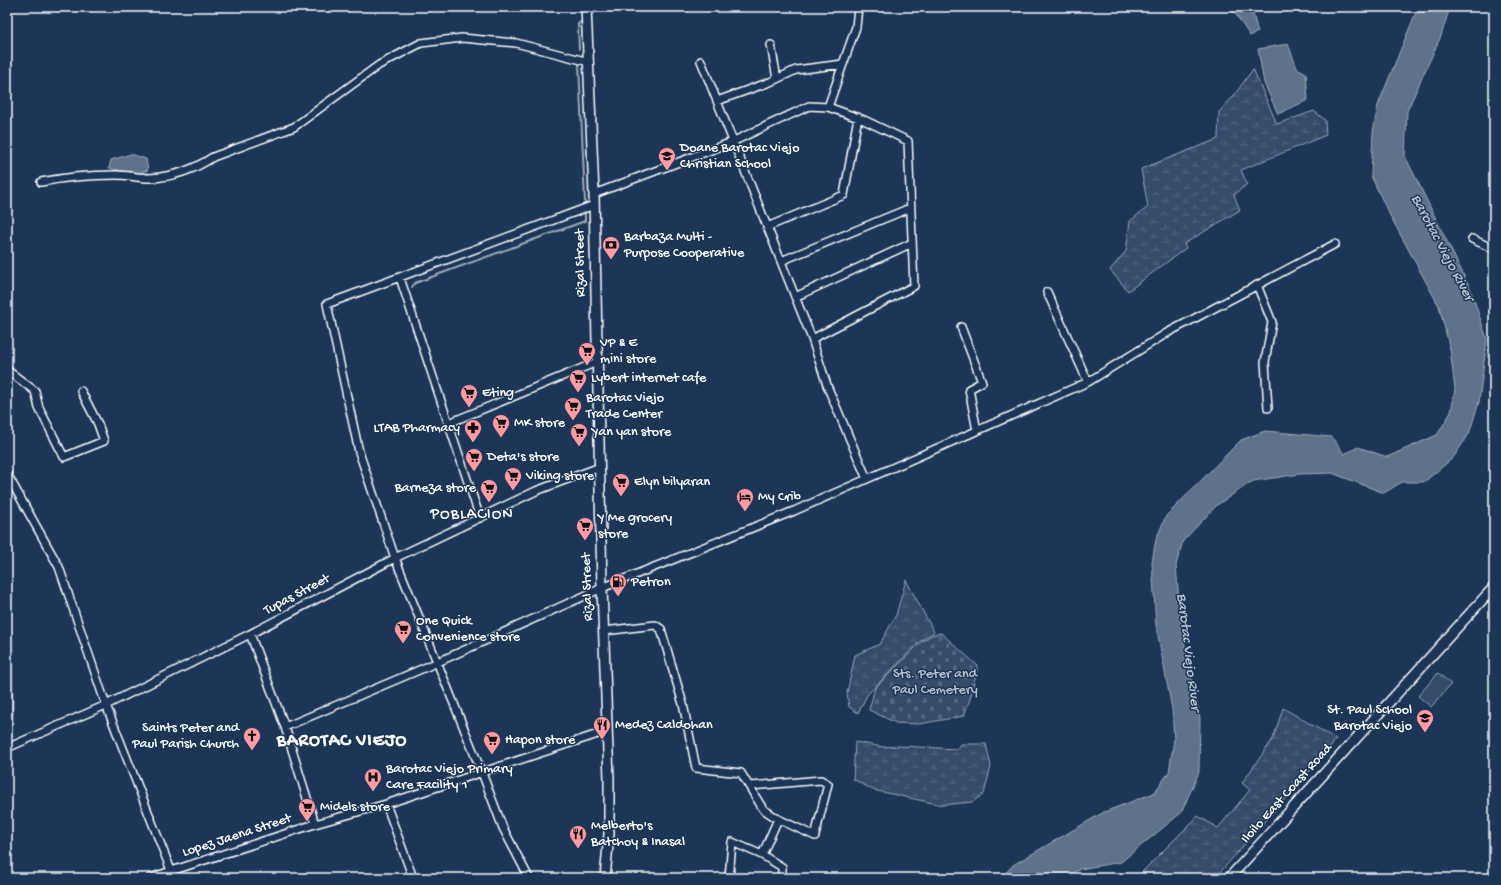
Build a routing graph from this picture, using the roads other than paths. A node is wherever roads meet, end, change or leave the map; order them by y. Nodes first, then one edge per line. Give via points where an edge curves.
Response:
1 (586, 7) edge
2 (858, 7) edge
3 (771, 45) dead end
4 (701, 61) dead end
5 (589, 62) junction
6 (844, 64) junction
7 (777, 79) junction
8 (717, 101) junction
9 (828, 107) junction
10 (858, 118) junction
11 (732, 142) junction
12 (40, 182) dead end
13 (594, 194) junction
14 (594, 205) junction
15 (910, 208) junction
16 (767, 226) junction
17 (1472, 239) dead end
18 (912, 243) junction
19 (1335, 244) dead end
20 (1494, 248) edge
21 (781, 261) junction
22 (400, 278) junction
23 (1257, 285) junction
24 (1047, 292) dead end
25 (795, 297) junction
26 (961, 327) dead end
27 (812, 339) junction
28 (598, 362) junction
29 (7, 370) edge
30 (1088, 382) junction
31 (81, 391) dead end
32 (1268, 408) dead end
33 (449, 423) junction
34 (977, 431) junction
35 (600, 467) junction
36 (7, 474) edge
37 (867, 479) junction
38 (480, 518) junction
39 (395, 558) junction
40 (1494, 587) edge
41 (602, 588) junction
42 (604, 631) junction
43 (250, 634) junction
44 (438, 662) junction
45 (106, 705) junction
46 (285, 727) junction
47 (607, 731) junction
48 (7, 748) edge
49 (482, 773) junction
50 (750, 786) junction
51 (386, 804) junction
52 (778, 819) junction
53 (316, 824) junction
54 (762, 855) junction
55 (173, 875) edge
56 (150, 878) edge
57 (413, 878) edge
58 (529, 878) edge
59 (605, 878) edge
60 (729, 878) edge
61 (779, 878) edge
62 (1229, 878) edge

1 - 5 main road, Rizal Street
2 - 6 street via 856,27
3 - 7 street
4 - 8 street
5 - 12 street via 516,43 462,38 421,44 372,69 294,127 213,157 181,172 149,178 75,175
5 - 13 main road, Rizal Street
6 - 7 street via 796,70
6 - 9 street
7 - 8 street
8 - 11 street
9 - 10 street
9 - 11 street via 809,106
10 - 15 street via 908,141
10 - 16 street via 844,195
11 - 13 street
11 - 16 street
13 - 14 main road, Rizal Street
14 - 22 street
14 - 28 main road, Rizal Street
15 - 18 street
15 - 21 street
16 - 21 street
17 - 20 street
18 - 25 street
18 - 27 street via 914,286
19 - 23 street
21 - 25 street
22 - 33 street
22 - 39 street via 327,304 359,452
23 - 30 street via 1167,333
23 - 32 street via 1272,322 1265,362
24 - 30 street
25 - 27 street
26 - 34 street via 982,382 969,388
27 - 37 street via 828,388
28 - 33 street
28 - 35 main road, Rizal Street
29 - 31 street via 35,391 38,408 64,457 104,441
30 - 34 street
33 - 38 street
34 - 37 street
35 - 38 street, Tupas Street via 536,491
35 - 41 main road, Rizal Street
36 - 45 street via 59,567
37 - 41 street
38 - 39 street, Tupas Street
39 - 43 street, Tupas Street
39 - 44 street
40 - 62 main road, Iloilo East Coast Road
41 - 42 main road, Rizal Street
41 - 44 street
42 - 47 main road, Rizal Street
42 - 50 street via 655,625 661,628 683,704 696,768 742,773
43 - 45 street, Tupas Street
43 - 46 street
44 - 46 street
44 - 49 street
45 - 48 street, Tupas Street
45 - 55 street
46 - 53 street
47 - 49 street, Lopez Jaena Street
47 - 59 main road, Rizal Street via 609,834
49 - 51 street, Lopez Jaena Street
49 - 58 street via 503,828
50 - 52 street via 762,809
50 - 52 street via 821,780 828,784 815,836
51 - 53 street, Lopez Jaena Street
51 - 57 street
52 - 54 street
53 - 55 street, Lopez Jaena Street
54 - 60 street via 732,842
54 - 61 street via 782,867
55 - 56 street, Lopez Jaena Street

